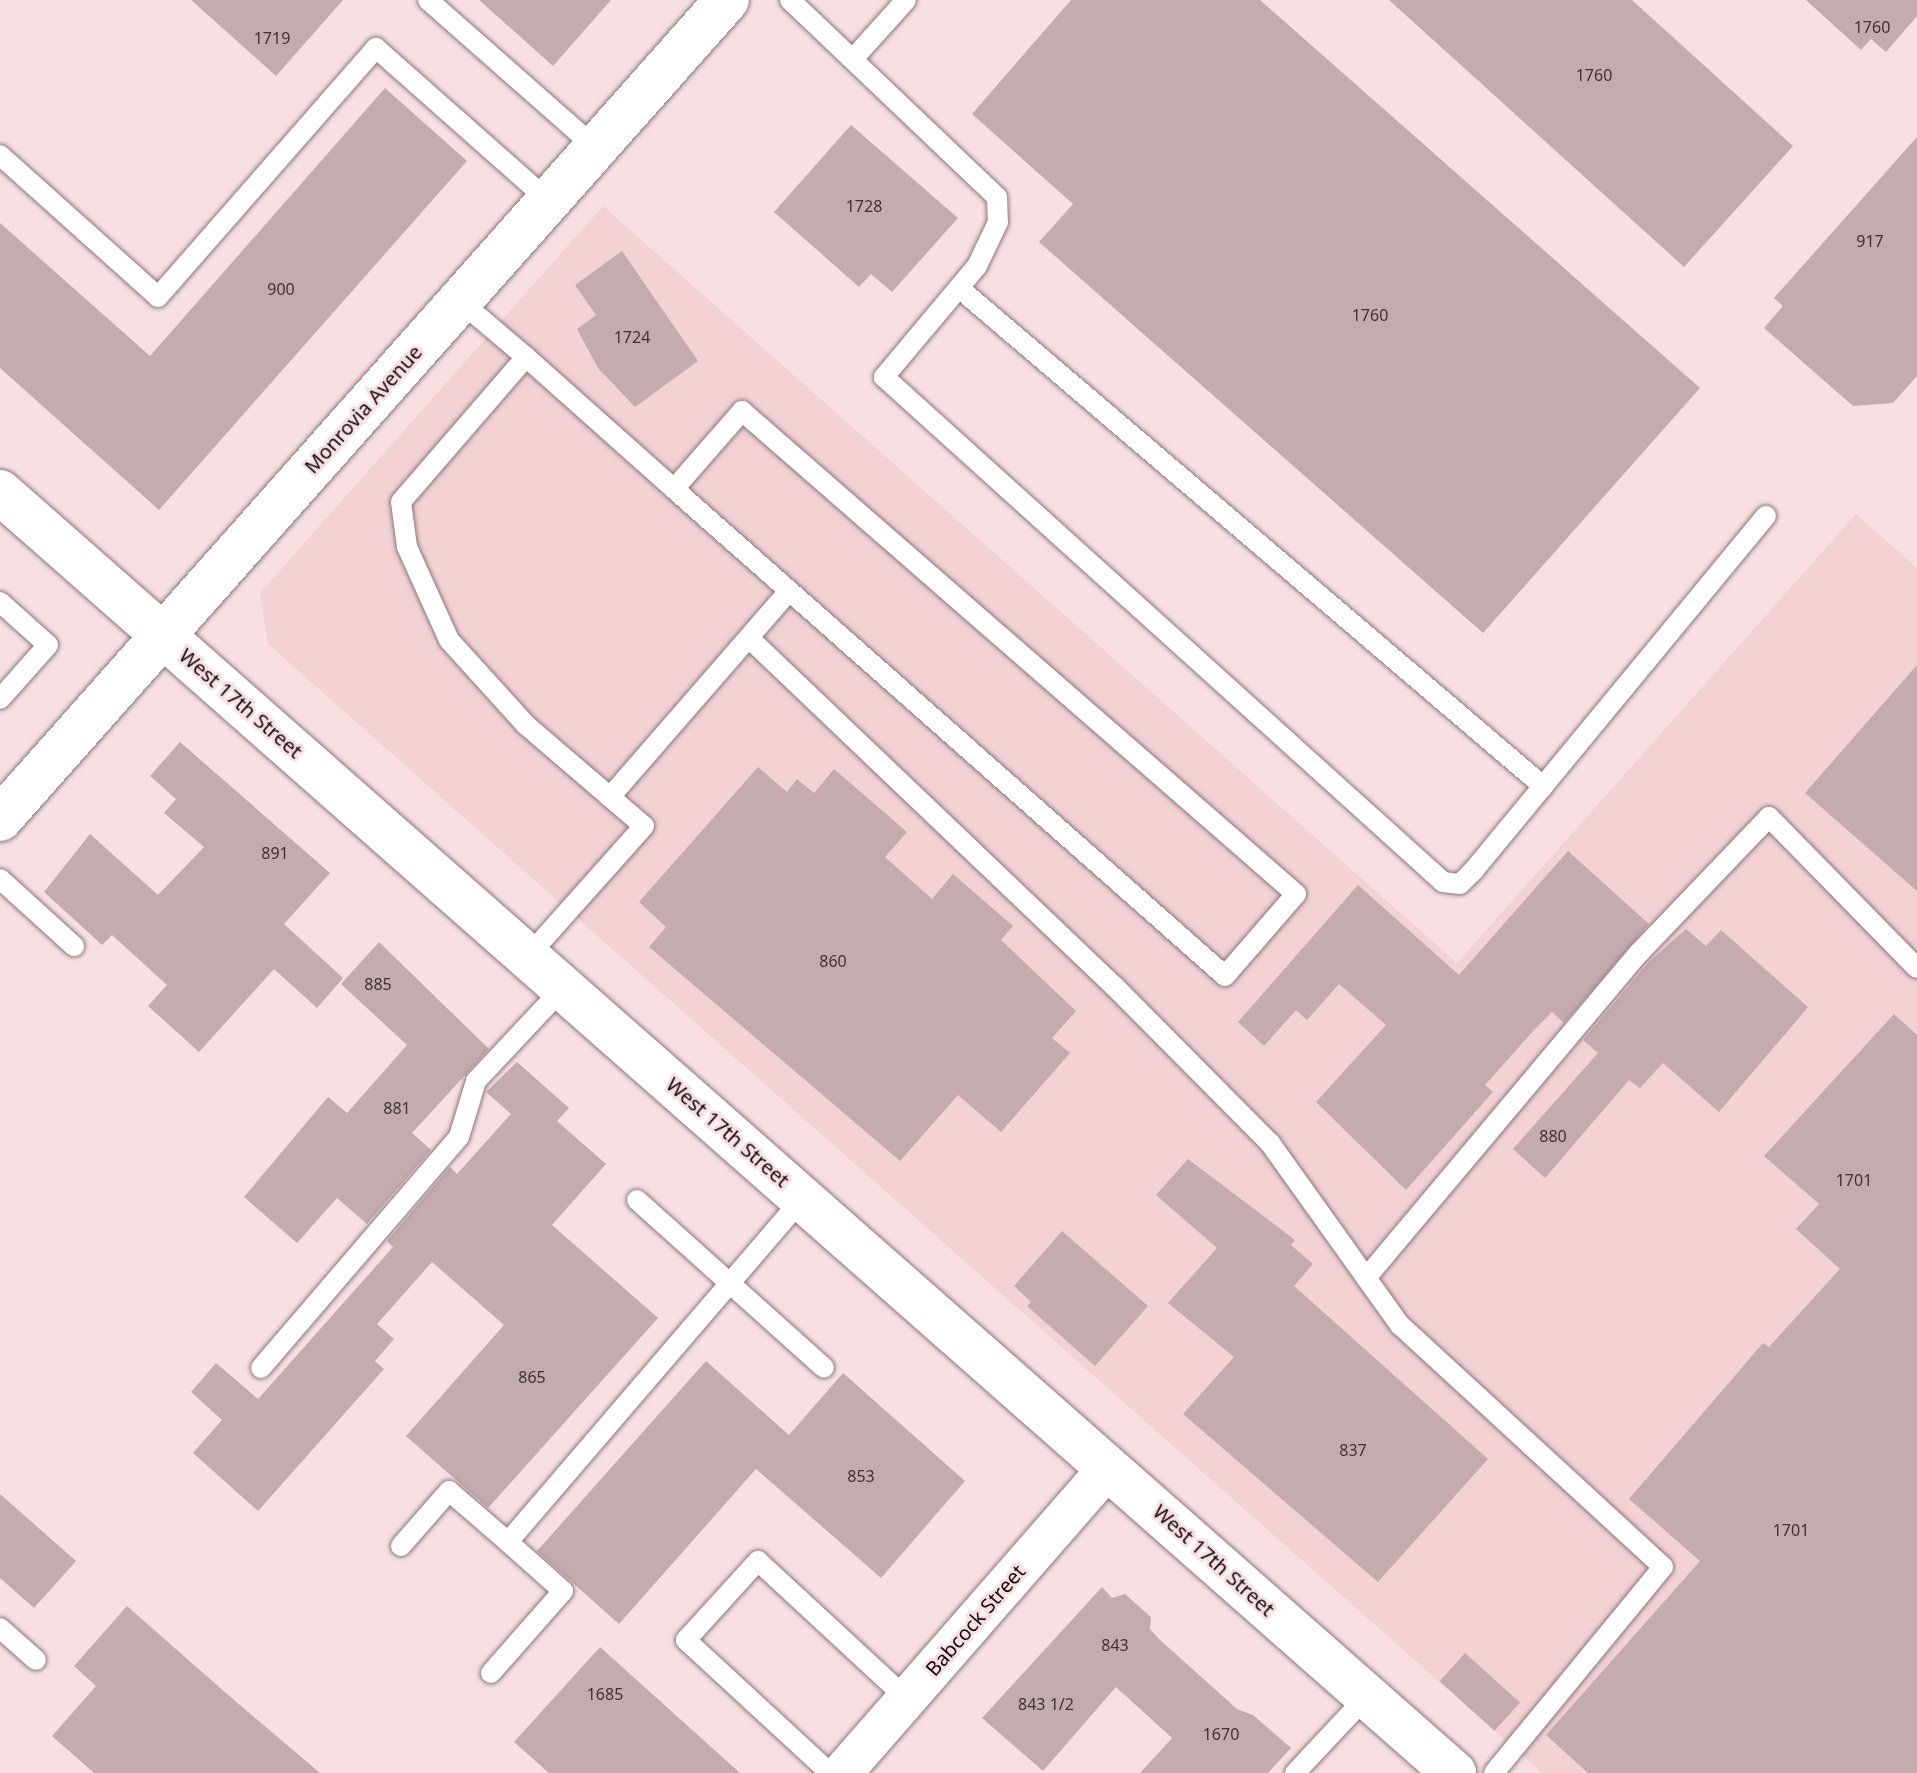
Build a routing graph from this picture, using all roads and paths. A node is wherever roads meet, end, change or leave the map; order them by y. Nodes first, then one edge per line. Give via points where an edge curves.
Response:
1 (428, 0) edge
2 (790, 0) edge
3 (906, 0) edge
4 (718, 3) edge
5 (853, 59) junction
6 (596, 148) junction
7 (0, 155) edge
8 (549, 201) junction
9 (959, 288) junction
10 (460, 301) junction
11 (526, 357) junction
12 (674, 489) junction
13 (0, 492) edge
14 (1766, 516) dead end
15 (789, 591) junction
16 (0, 602) edge
17 (163, 634) junction
18 (749, 638) junction
19 (0, 699) edge
20 (1543, 786) junction
21 (610, 797) junction
22 (0, 819) edge
23 (0, 879) edge
24 (74, 946) dead end
25 (528, 956) junction
26 (1917, 968) edge
27 (564, 987) junction
28 (803, 1198) junction
29 (637, 1200) dead end
30 (1366, 1278) junction
31 (730, 1284) junction
32 (261, 1368) dead end
33 (824, 1368) dead end
34 (1109, 1467) junction
35 (508, 1542) junction
36 (401, 1546) dead end
37 (0, 1628) edge
38 (36, 1660) dead end
39 (491, 1673) dead end
40 (1367, 1696) junction
41 (907, 1699) junction
42 (1440, 1768) edge
43 (830, 1773) edge
44 (842, 1773) edge
45 (1295, 1773) edge
46 (1494, 1773) edge

1 - 6 lane
2 - 5 lane
3 - 5 lane
4 - 6 street, Monrovia Avenue
5 - 9 lane via 997,197 998,222 990,246
6 - 8 street, Monrovia Avenue
7 - 8 lane via 158,297 376,48
8 - 10 street, Monrovia Avenue
9 - 20 lane
9 - 20 lane via 884,377 1443,882 1460,884
10 - 11 lane
10 - 17 street, Monrovia Avenue
11 - 12 lane
11 - 21 lane via 401,502 400,518 424,590 449,640 526,725
12 - 15 lane
12 - 15 lane via 742,411 1296,894 1225,976
13 - 17 street, West 17th Street
14 - 20 lane
15 - 18 lane
16 - 19 lane via 48,645
17 - 22 street, Monrovia Avenue
17 - 25 street, West 17th Street
18 - 21 lane
18 - 30 lane via 1115,987 1270,1143
21 - 25 lane via 644,826
23 - 24 lane
25 - 27 street, West 17th Street
26 - 30 lane via 1769,817 1639,953
27 - 28 street, West 17th Street
27 - 32 lane via 476,1081 459,1137
28 - 31 lane
28 - 34 street, West 17th Street
29 - 31 lane
30 - 46 lane via 1400,1325 1663,1567
31 - 33 lane
31 - 35 lane
34 - 40 street, West 17th Street
34 - 41 street, Babcock Street
35 - 36 lane via 449,1491
35 - 39 lane via 563,1591
37 - 38 lane
40 - 42 street, West 17th Street
40 - 45 lane
41 - 43 lane via 758,1561 686,1640
41 - 44 street, Babcock Street

